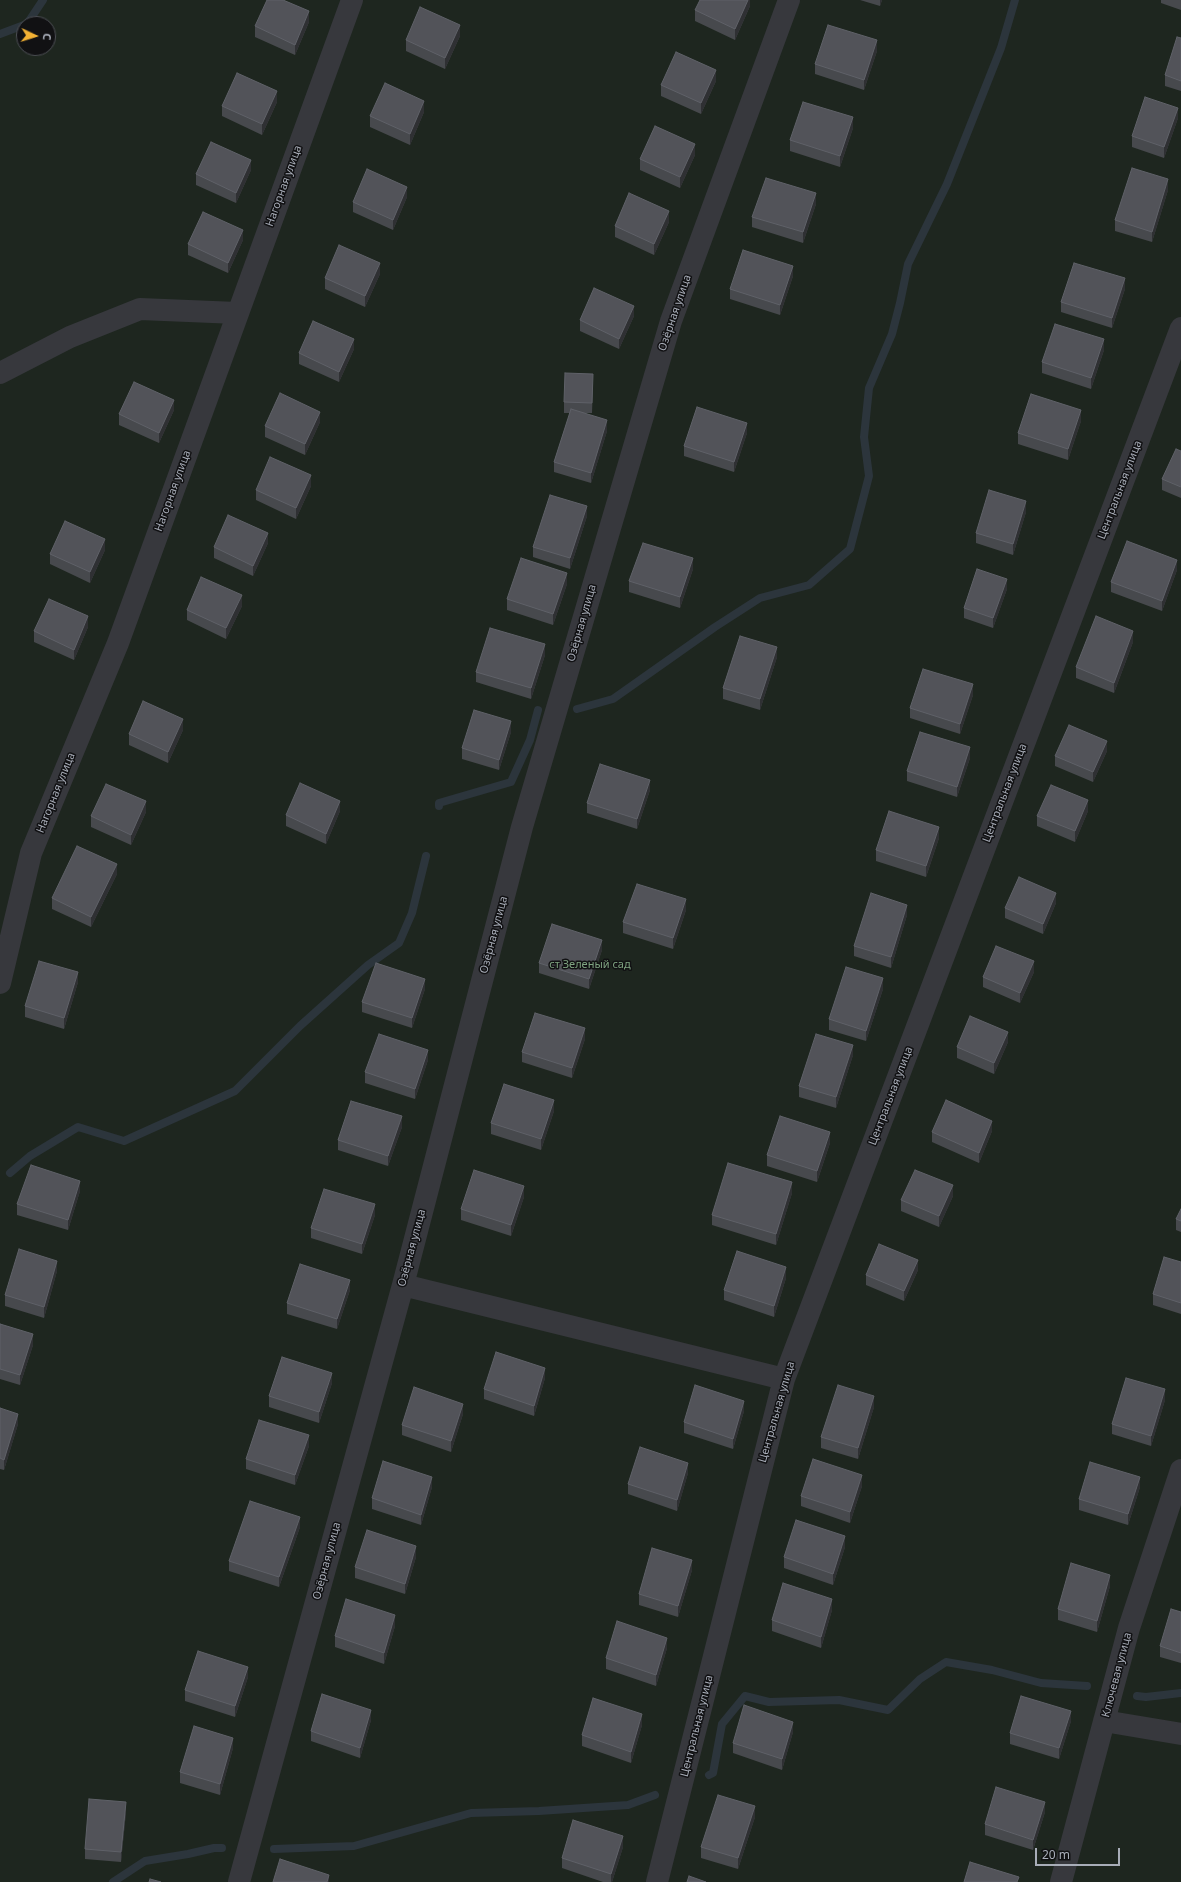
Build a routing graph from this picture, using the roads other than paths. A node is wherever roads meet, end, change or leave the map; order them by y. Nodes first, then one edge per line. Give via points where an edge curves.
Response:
1 (352, 0) edge
2 (789, 0) edge
3 (237, 313) junction
4 (1181, 328) edge
5 (0, 373) edge
6 (0, 983) edge
7 (403, 1285) junction
8 (784, 1380) junction
9 (1181, 1470) edge
10 (1104, 1721) junction
11 (1181, 1734) edge
12 (239, 1882) edge
13 (657, 1882) edge
14 (1061, 1882) edge

1 - 3 street, Нагорная улица
2 - 7 street, Озёрная улица via 671,321 522,827
3 - 5 street via 140,309 70,337
3 - 6 street, Нагорная улица via 118,643 32,853
4 - 8 street, Центральная улица
7 - 8 street
7 - 12 street, Озёрная улица
8 - 13 street, Центральная улица
9 - 10 street, Ключевая улица via 1129,1628
10 - 11 street
10 - 14 street, Ключевая улица

